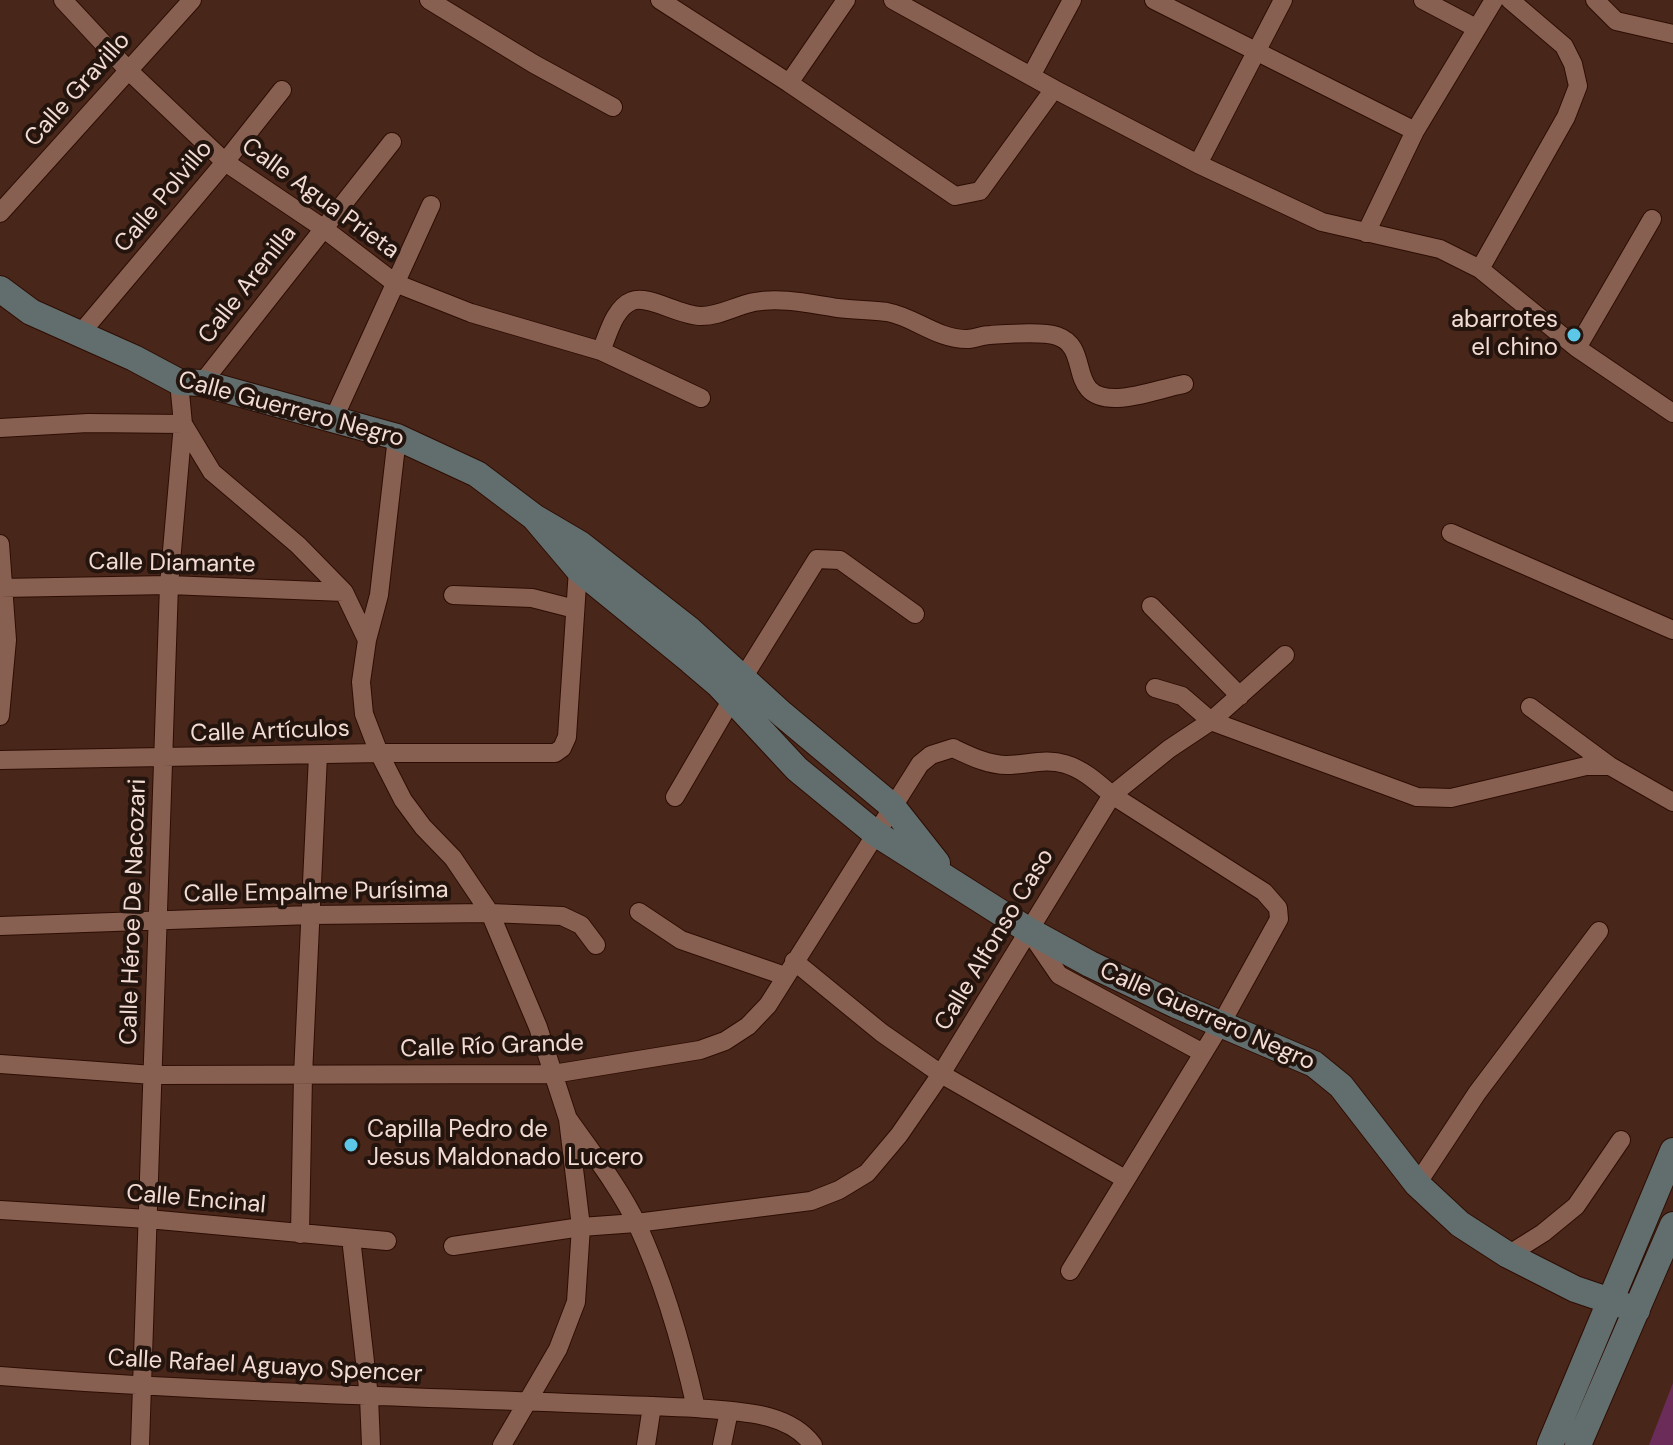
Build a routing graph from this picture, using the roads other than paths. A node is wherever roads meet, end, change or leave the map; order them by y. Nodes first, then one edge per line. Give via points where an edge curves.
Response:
1 (63, 0) edge
2 (192, 0) edge
3 (429, 0) edge
4 (660, 0) edge
5 (846, 0) edge
6 (893, 0) edge
7 (1072, 0) edge
8 (1154, 0) edge
9 (1283, 0) edge
10 (1423, 0) edge
11 (1494, 0) edge
12 (1510, 0) edge
13 (1595, 0) edge
14 (1476, 28) junction
15 (1673, 34) edge
16 (1256, 51) junction
17 (129, 71) junction
18 (1031, 76) junction
19 (789, 83) junction
20 (1054, 89) junction
21 (282, 90) dead end
22 (613, 107) dead end
23 (1415, 131) junction
24 (392, 142) dead end
25 (225, 162) junction
26 (1198, 164) junction
27 (431, 205) dead end
28 (0, 213) edge
29 (1652, 219) dead end
30 (323, 228) junction
31 (1366, 233) junction
32 (1480, 269) junction
33 (395, 283) junction
34 (0, 289) edge
35 (80, 334) junction
36 (1577, 348) junction
37 (601, 351) junction
38 (190, 383) junction
39 (1184, 384) dead end
40 (701, 398) dead end
41 (1673, 413) edge
42 (334, 418) junction
43 (183, 424) junction
44 (0, 428) edge
45 (397, 437) junction
46 (534, 517) junction
47 (1451, 533) dead end
48 (0, 544) edge
49 (578, 569) junction
50 (169, 585) junction
51 (2, 588) edge
52 (344, 592) junction
53 (453, 595) dead end
54 (1151, 606) dead end
55 (575, 609) junction
56 (915, 614) dead end
57 (1673, 630) edge
58 (367, 640) junction
59 (1285, 655) dead end
60 (1155, 688) dead end
61 (737, 690) junction
62 (1240, 696) junction
63 (1530, 707) dead end
64 (0, 716) edge
65 (1211, 721) junction
66 (379, 753) junction
67 (318, 755) junction
68 (164, 759) junction
69 (0, 760) edge
70 (1610, 766) junction
71 (1112, 795) junction
72 (675, 797) dead end
73 (1673, 802) edge
74 (892, 806) junction
75 (875, 833) junction
76 (950, 879) junction
77 (639, 912) dead end
78 (490, 913) junction
79 (311, 915) junction
80 (156, 921) junction
81 (0, 926) edge
82 (1028, 930) junction
83 (1599, 931) dead end
84 (596, 945) dead end
85 (789, 969) junction
86 (1221, 1024) junction
87 (1203, 1053) junction
88 (0, 1064) edge
89 (553, 1074) junction
90 (941, 1074) junction
91 (153, 1075) junction
92 (303, 1075) junction
93 (568, 1119) junction
94 (1621, 1140) dead end
95 (1673, 1151) edge
96 (1125, 1179) junction
97 (1417, 1184) junction
98 (0, 1210) edge
99 (148, 1219) junction
100 (636, 1223) junction
101 (1673, 1225) edge
102 (581, 1227) junction
103 (300, 1234) junction
104 (351, 1238) junction
105 (387, 1241) dead end
106 (453, 1246) dead end
107 (1508, 1255) junction
108 (1070, 1271) dead end
109 (1612, 1301) junction
110 (1637, 1310) junction
111 (0, 1376) edge
112 (141, 1387) junction
113 (369, 1397) junction
114 (528, 1401) junction
115 (652, 1406) junction
116 (696, 1408) junction
117 (729, 1411) junction
118 (140, 1445) edge
119 (371, 1445) edge
120 (502, 1445) edge
121 (646, 1445) edge
122 (722, 1445) edge
123 (813, 1445) edge
124 (1550, 1445) edge
125 (1578, 1445) edge

1 - 17 street, Calle Agua Prieta
2 - 17 street, Calle Gravillo
3 - 22 street
4 - 19 street
5 - 19 street
6 - 18 street
7 - 18 street
8 - 16 street
9 - 16 street
10 - 14 street
11 - 14 street
12 - 32 street via 1564,46 1578,86 1566,117
13 - 15 street via 1616,21
14 - 23 street
16 - 23 street
16 - 26 street
17 - 25 street, Calle Agua Prieta
17 - 28 street, Calle Gravillo
18 - 20 street
19 - 20 street via 955,196 980,191
20 - 26 street
21 - 25 street, Calle Polvillo
23 - 31 street
24 - 30 street, Calle Arenilla
25 - 30 street, Calle Agua Prieta
25 - 35 street, Calle Polvillo
26 - 31 street via 1322,222
27 - 33 street
29 - 36 street
30 - 33 street, Calle Agua Prieta
30 - 38 street, Calle Arenilla
31 - 32 street via 1440,249
32 - 36 street
33 - 37 street, Calle Agua Prieta via 471,313
33 - 42 street
34 - 35 street, Calle Guerrero Negro via 31,312
35 - 38 street, Calle Guerrero Negro
36 - 41 street
37 - 39 street via 622,306 635,299 697,316 753,303 800,301 890,313 944,336 1054,335 1076,351 1087,388 1101,396 1119,398
37 - 40 street, Calle Agua Prieta
38 - 42 street, Calle Guerrero Negro
38 - 43 street, Calle Héroe De Nacozari
42 - 45 street, Calle Guerrero Negro
43 - 44 street
43 - 50 street, Calle Héroe De Nacozari
43 - 52 street via 212,472
45 - 46 street, Calle Guerrero Negro via 477,474
45 - 58 street via 379,595
46 - 49 street, Calle Guerrero Negro
46 - 61 street, Calle Guerrero Negro via 637,587
47 - 57 street
48 - 51 street
49 - 55 street
49 - 61 street, Calle Guerrero Negro via 718,684
50 - 51 street, Calle Diamante
50 - 52 street, Calle Diamante
50 - 68 street, Calle Héroe De Nacozari
51 - 64 street via 7,640
52 - 58 street
53 - 55 street via 532,598
54 - 62 street
55 - 66 street, Calle Artículos via 562,748 555,753
56 - 61 street via 840,560 817,559
58 - 66 street via 361,682 364,714
59 - 62 street, Calle Alfonso Caso
60 - 65 street via 1182,696
61 - 72 street
61 - 74 street, Calle Guerrero Negro via 782,714
61 - 75 street, Calle Guerrero Negro via 797,769
62 - 65 street, Calle Alfonso Caso
63 - 70 street
65 - 70 street via 1417,797 1451,798 1586,766
65 - 71 street, Calle Alfonso Caso
66 - 67 street, Calle Artículos
66 - 78 street via 403,800 453,858
67 - 68 street, Calle Artículos
67 - 79 street
68 - 69 street, Calle Artículos
68 - 80 street, Calle Héroe De Nacozari
70 - 73 street
71 - 74 street, Calle Río Grande via 1062,763 1006,765 953,748 920,764
71 - 82 street, Calle Alfonso Caso
71 - 86 street, Calle Río Grande via 1264,892 1278,908 1274,932
74 - 75 street, Calle Río Grande
74 - 76 street, Calle Guerrero Negro
75 - 76 street, Calle Guerrero Negro
75 - 85 street, Calle Río Grande
76 - 82 street, Calle Guerrero Negro
77 - 85 street via 681,940
78 - 79 street, Calle Empalme Purísima
78 - 84 street, Calle Empalme Purísima via 562,916 581,925
78 - 89 street
79 - 80 street, Calle Empalme Purísima
79 - 92 street
80 - 81 street, Calle Empalme Purísima
80 - 91 street, Calle Héroe De Nacozari
82 - 86 street, Calle Guerrero Negro
82 - 87 street via 1059,975
82 - 90 street, Calle Alfonso Caso
83 - 97 street via 1477,1093
85 - 89 street, Calle Río Grande via 768,1005 725,1041 700,1050
85 - 90 street
86 - 87 street
86 - 97 street, Calle Guerrero Negro via 1325,1071
87 - 96 street
88 - 91 street, Calle Río Grande
89 - 92 street, Calle Río Grande
89 - 93 street
90 - 96 street
90 - 100 street, Calle Alfonso Caso via 867,1173 839,1190 811,1201
91 - 92 street, Calle Río Grande
91 - 99 street, Calle Héroe De Nacozari
92 - 103 street
93 - 100 street
93 - 102 street
94 - 107 street via 1576,1206
95 - 109 street
96 - 108 street
97 - 107 street, Calle Guerrero Negro via 1460,1224
98 - 99 street, Calle Encinal
99 - 103 street, Calle Encinal
99 - 112 street, Calle Héroe De Nacozari
100 - 102 street, Calle Alfonso Caso
100 - 116 street via 671,1315
101 - 110 street
102 - 106 street, Calle Alfonso Caso
102 - 114 street via 576,1302 558,1349
103 - 104 street, Calle Encinal
104 - 105 street, Calle Encinal
104 - 113 street
107 - 109 street, Calle Guerrero Negro
109 - 110 street, Calle Guerrero Negro
109 - 124 street
110 - 125 street
111 - 112 street, Calle Rafael Aguayo Spencer
112 - 113 street, Calle Rafael Aguayo Spencer
112 - 118 street, Calle Héroe De Nacozari
113 - 114 street, Calle Rafael Aguayo Spencer
113 - 119 street
114 - 115 street, Calle Rafael Aguayo Spencer
114 - 120 street
115 - 116 street, Calle Rafael Aguayo Spencer
115 - 121 street
116 - 117 street, Calle Rafael Aguayo Spencer
117 - 122 street
117 - 123 street, Calle Rafael Aguayo Spencer via 785,1422

